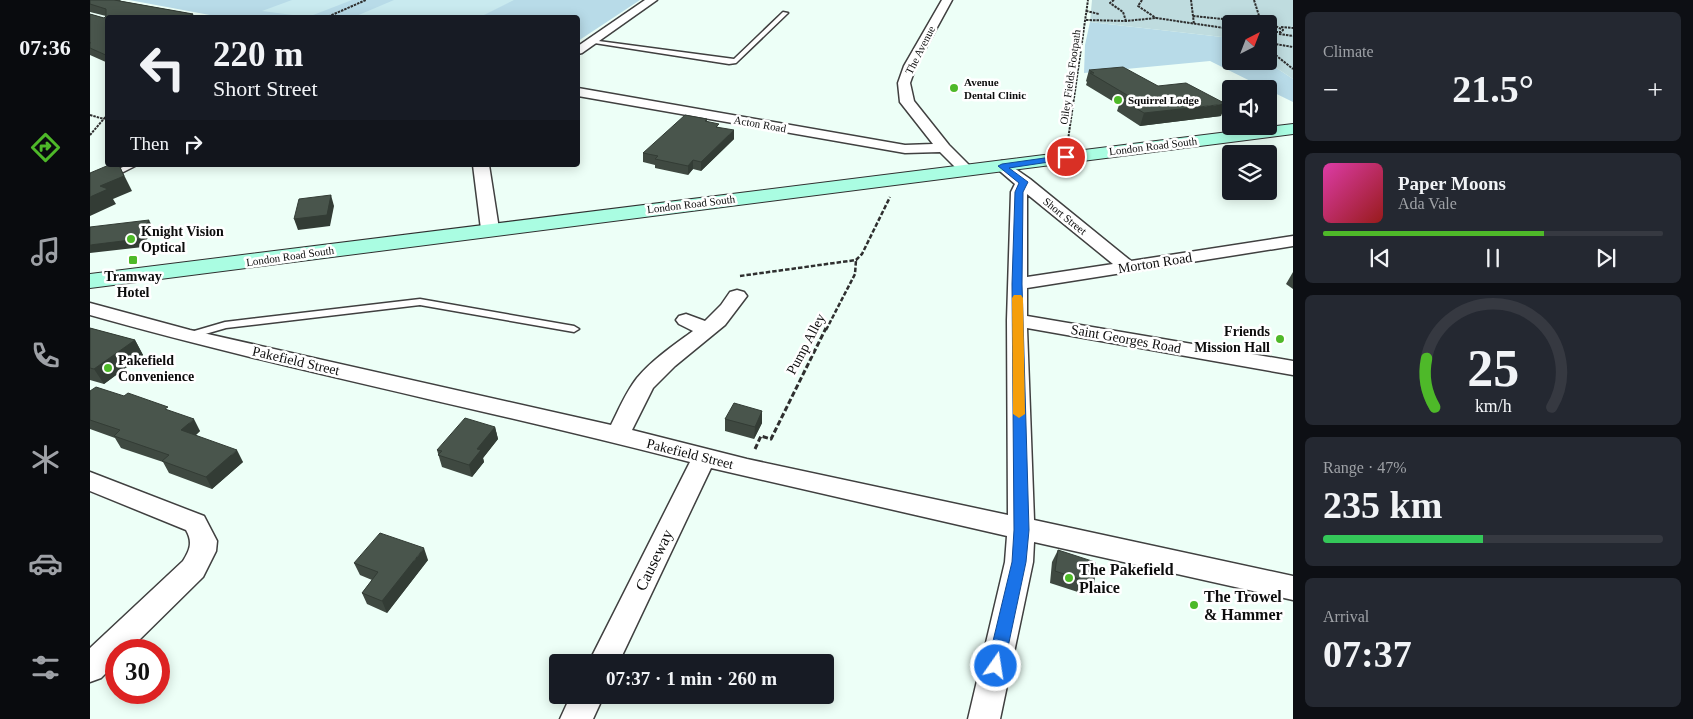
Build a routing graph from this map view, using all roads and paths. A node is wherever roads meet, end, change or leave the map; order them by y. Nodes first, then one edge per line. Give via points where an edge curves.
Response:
1 (366, 0) edge
2 (652, 0) edge
3 (947, 0) edge
4 (1088, 0) edge
5 (1114, 0) edge
6 (1142, 0) edge
7 (1191, 0) edge
8 (1254, 0) edge
9 (1086, 11) junction
10 (785, 13) dead end
11 (1099, 14) dead end
12 (332, 15) edge
13 (1259, 15) edge
14 (1193, 16) junction
15 (1156, 18) junction
16 (1222, 19) edge
17 (1086, 20) junction
18 (1126, 21) junction
19 (1194, 24) junction
20 (1280, 26) joint
21 (1222, 28) edge
22 (1293, 28) edge
23 (1278, 32) edge
24 (1278, 34) edge
25 (1293, 36) edge
26 (591, 42) junction
27 (1278, 44) edge
28 (1293, 47) edge
29 (580, 50) edge
30 (1278, 56) edge
31 (1293, 69) edge
32 (580, 92) edge
33 (90, 115) edge
34 (104, 119) joint
35 (1293, 129) edge
36 (90, 134) edge
37 (944, 148) junction
38 (1066, 157) junction
39 (1002, 166) junction
40 (129, 167) edge
41 (481, 167) edge
42 (967, 171) junction
43 (897, 178) junction
44 (1024, 182) junction
45 (90, 186) edge
46 (490, 229) junction
47 (1293, 241) edge
48 (856, 260) junction
49 (1128, 267) junction
50 (90, 281) edge
51 (1017, 284) junction
52 (738, 286) joint
53 (90, 310) edge
54 (686, 320) dead end
55 (1017, 320) junction
56 (574, 329) dead end
57 (707, 329) junction
58 (188, 336) junction
59 (1293, 368) edge
60 (618, 435) junction
61 (771, 439) dead end
62 (704, 458) junction
63 (90, 482) edge
64 (1022, 530) junction
65 (1293, 588) edge
66 (608, 654) edge
67 (90, 668) edge
68 (584, 704) edge
69 (576, 719) edge
70 (984, 719) edge

1 - 12 path
2 - 26 street
3 - 37 street, The Avenue via 904,83 907,102
4 - 9 path, Oiley Fields Footpath
5 - 18 path via 1110,3 1122,10
6 - 15 path via 1138,6
7 - 14 path
8 - 13 path
9 - 11 path
9 - 17 path, Oiley Fields Footpath
10 - 26 lane via 736,61
14 - 16 path
14 - 19 path
15 - 18 path
15 - 19 path
17 - 18 path
17 - 38 path, Oiley Fields Footpath
19 - 21 path
20 - 22 path
20 - 23 path via 1284,30
24 - 25 path
26 - 29 street
27 - 28 path
30 - 31 path
32 - 37 street, Acton Road via 905,149
33 - 34 path
34 - 36 path
35 - 38 main road, London Road South
37 - 42 street, The Avenue
38 - 39 main road, London Road South
39 - 42 main road, London Road South
39 - 44 street, Short Street
40 - 45 lane
41 - 46 street
42 - 43 main road, London Road South
43 - 46 main road, London Road South
43 - 48 path, Pump Alley via 862,254
44 - 49 street, Short Street
44 - 51 street via 1019,192
46 - 50 main road, London Road South
47 - 49 street, Morton Road
48 - 52 path
48 - 61 path, Pump Alley via 855,274
49 - 51 street, Morton Road
51 - 55 street
52 - 57 street via 727,312
53 - 58 street, Pakefield Street
54 - 57 street
55 - 59 street, Saint Georges Road
55 - 64 street
56 - 58 lane via 420,302 225,325
57 - 60 street via 643,385
58 - 60 street, Pakefield Street
60 - 62 street, Pakefield Street
62 - 64 street, Pakefield Street
62 - 66 street, Causeway
63 - 67 street via 195,522 204,535 204,552 194,569
64 - 65 street, Pakefield Street
64 - 70 street via 1019,562
68 - 69 street

